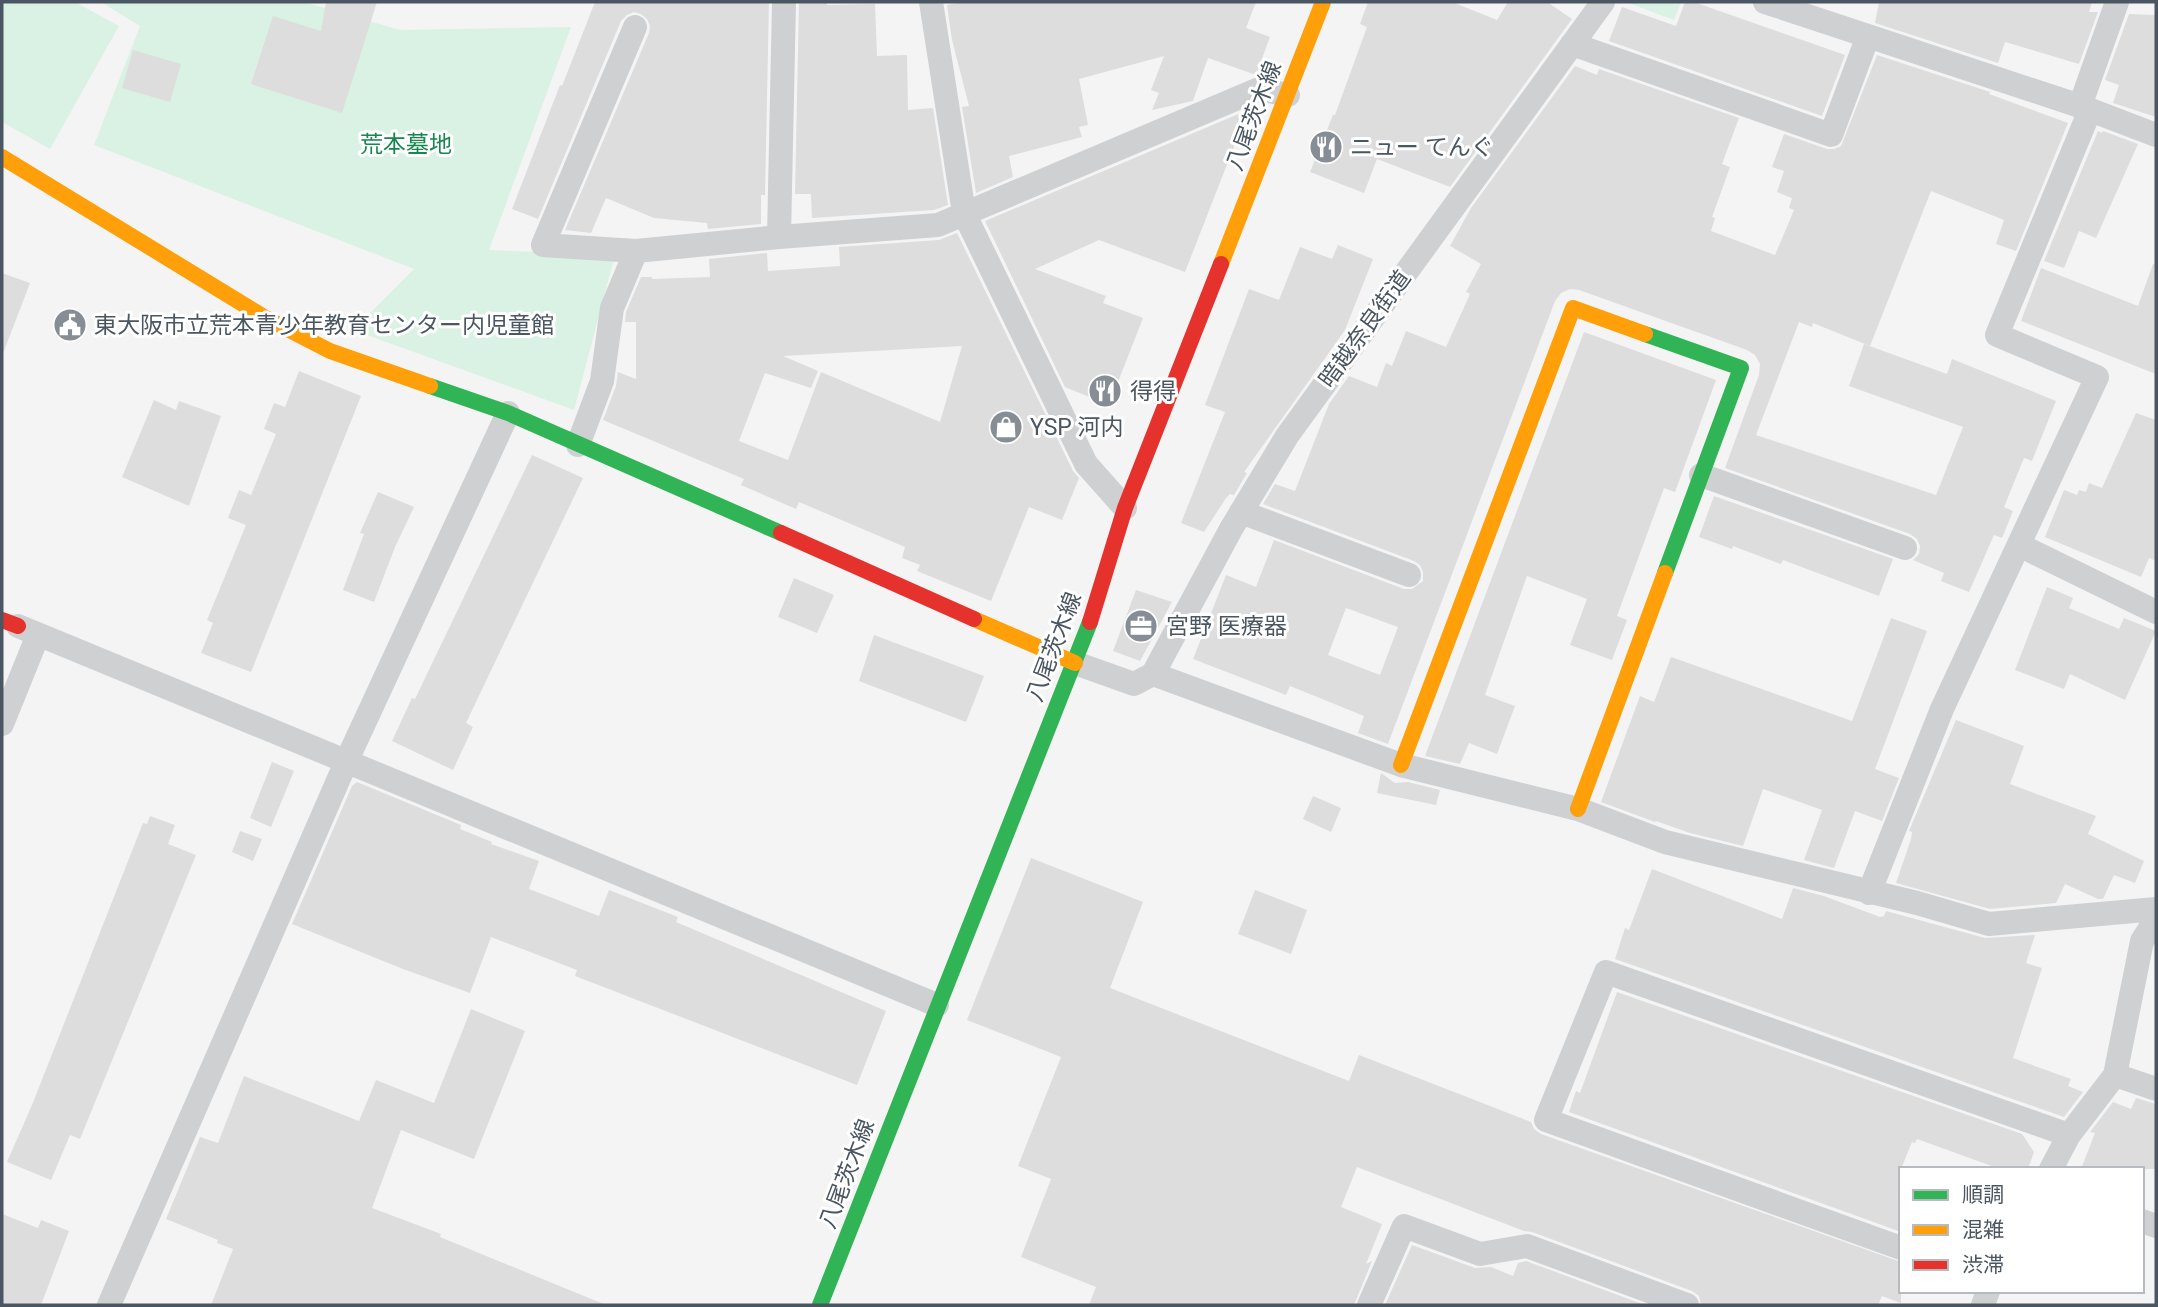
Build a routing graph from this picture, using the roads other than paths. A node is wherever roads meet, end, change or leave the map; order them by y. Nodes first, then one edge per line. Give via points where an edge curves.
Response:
1 (784, 2) edge
2 (931, 2) edge
3 (1323, 2) edge
4 (1603, 2) edge
5 (1765, 2) edge
6 (2117, 2) edge
7 (635, 27) dead end
8 (1868, 36) junction
9 (1572, 44) junction
10 (1287, 94) junction
11 (2085, 108) junction
12 (2156, 135) edge
13 (2, 157) edge
14 (964, 213) junction
15 (779, 237) junction
16 (636, 251) junction
17 (508, 414) junction
18 (578, 444) junction
19 (1701, 475) junction
20 (1125, 508) junction
21 (1241, 512) junction
22 (2019, 545) junction
23 (1905, 548) dead end
24 (1409, 575) dead end
25 (2156, 612) edge
26 (19, 627) edge
27 (1075, 663) junction
28 (1153, 674) junction
29 (2, 724) edge
30 (346, 760) junction
31 (1401, 765) junction
32 (1578, 809) junction
33 (1869, 893) junction
34 (2156, 909) edge
35 (2156, 919) edge
36 (937, 1005) junction
37 (2115, 1076) junction
38 (2156, 1089) edge
39 (2069, 1135) junction
40 (2052, 1167) edge
41 (1899, 1247) edge
42 (109, 1305) edge
43 (820, 1305) edge
44 (1370, 1305) edge
45 (1687, 1305) edge

1 - 15 street
2 - 14 street
3 - 10 street, 八尾茨木線
4 - 9 street, 暗越奈良街道
5 - 8 street
6 - 11 street
7 - 16 street via 543,245
8 - 9 street via 1831,135
8 - 11 street
9 - 21 street, 暗越奈良街道 via 1287,436
10 - 14 street via 1259,89
10 - 20 street, 八尾茨木線
11 - 12 street
11 - 22 street via 1997,335 2097,377
13 - 17 street via 308,340
14 - 15 street via 938,225
14 - 20 street via 1087,464
15 - 16 street
16 - 18 street via 612,308 601,381
17 - 18 street
17 - 30 street
18 - 27 street
19 - 23 street
19 - 31 street via 1741,368 1573,308
19 - 32 street
20 - 27 street, 八尾茨木線
21 - 24 street
21 - 28 street, 暗越奈良街道
22 - 25 street
22 - 33 street via 1942,709
26 - 29 street
26 - 30 street
27 - 28 street via 1134,684
27 - 36 street, 八尾茨木線
28 - 31 street
30 - 36 street
30 - 42 street
31 - 32 street
32 - 33 street via 1665,842
33 - 34 street via 1989,924
35 - 37 street via 2142,941
36 - 43 street, 八尾茨木線
37 - 38 street
37 - 39 street
39 - 40 street
39 - 41 street via 1606,972 1546,1120
44 - 45 street via 1404,1226 1480,1254 1527,1246

